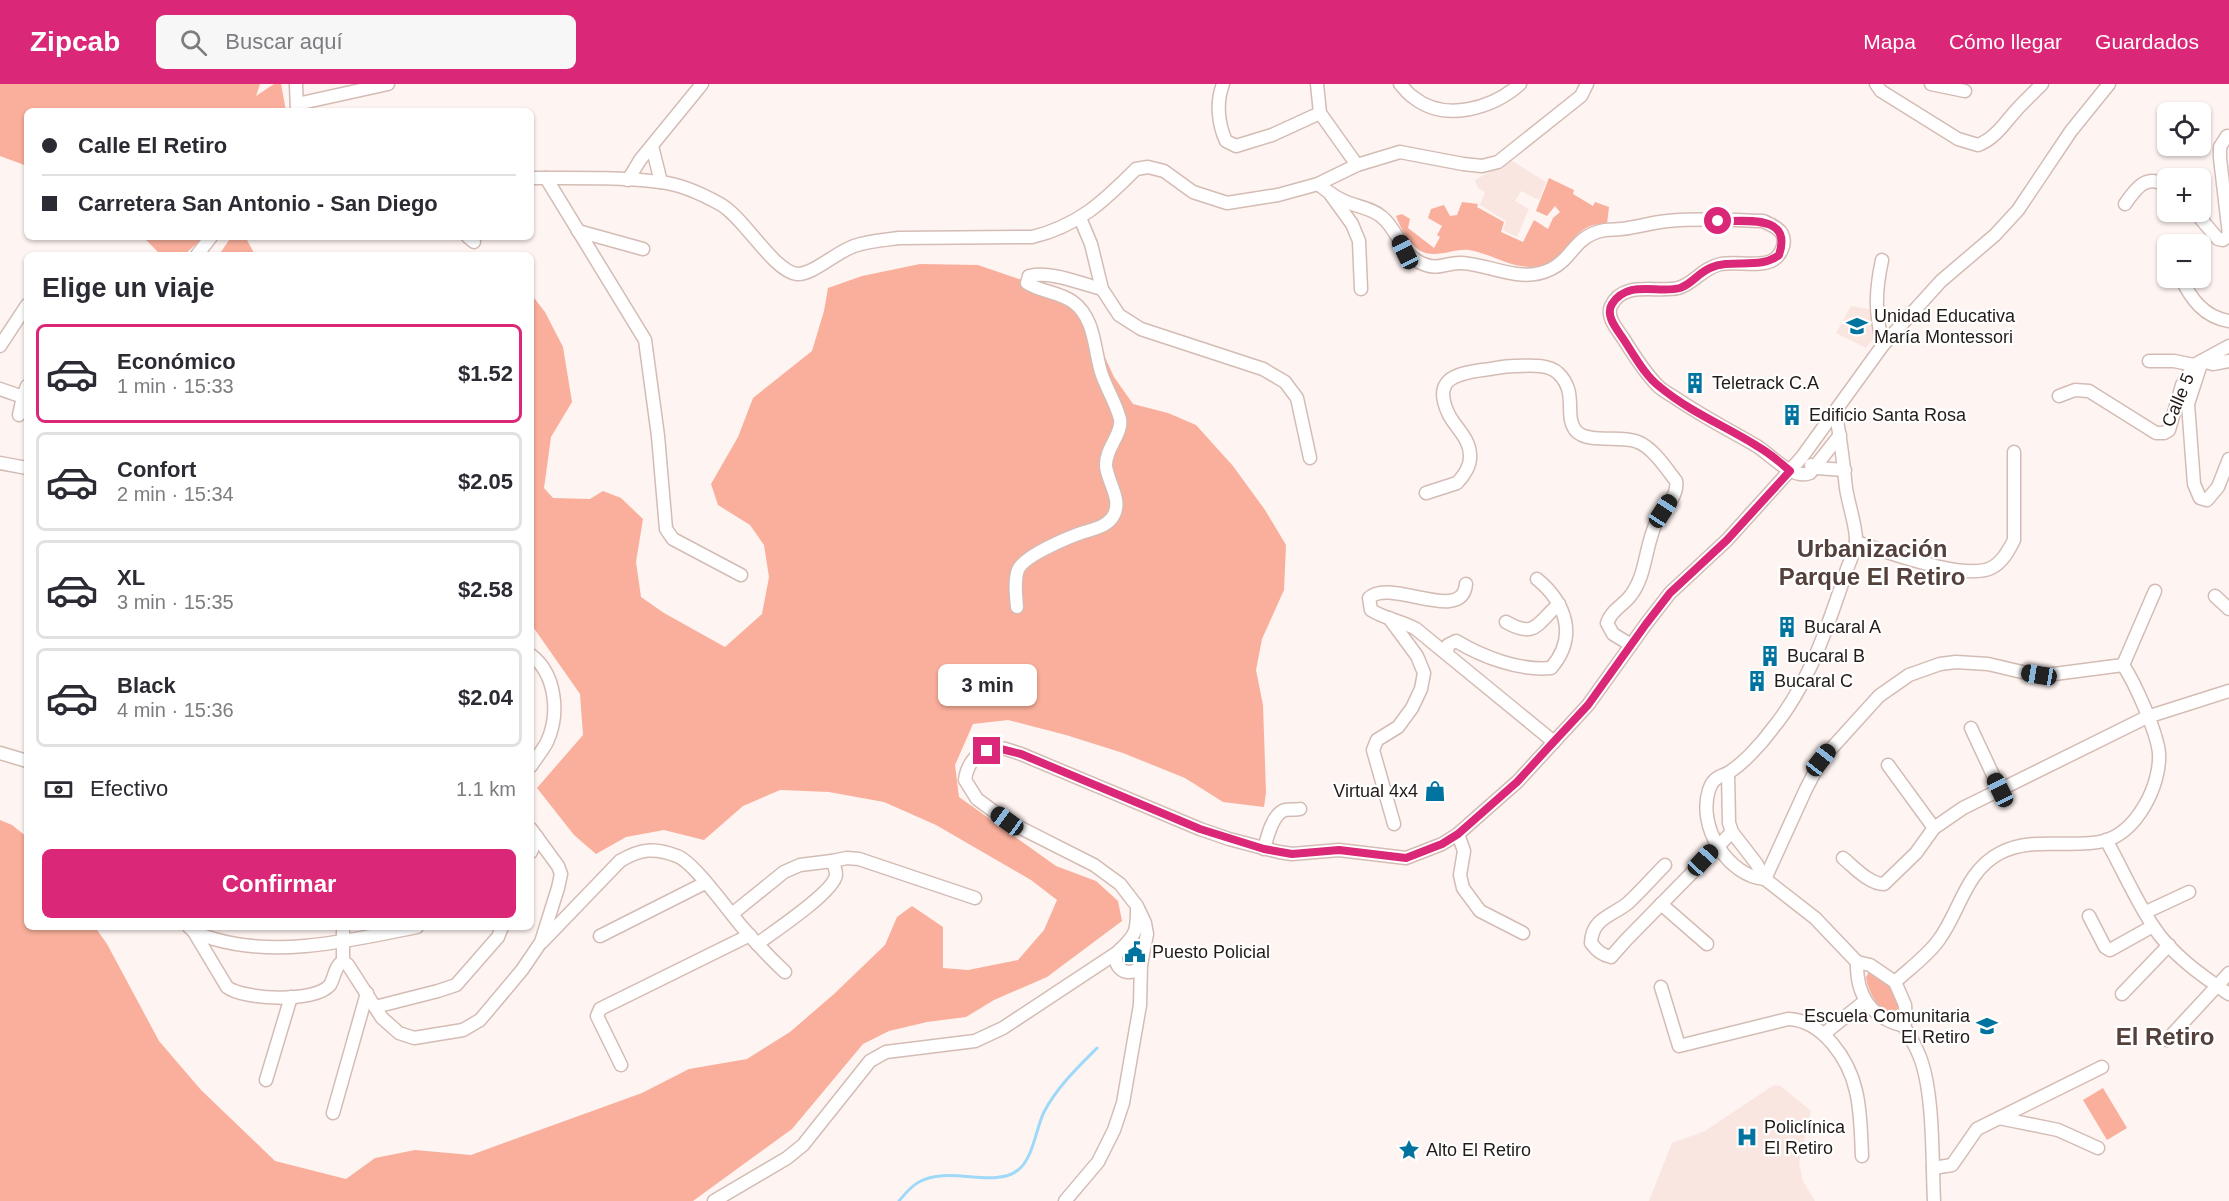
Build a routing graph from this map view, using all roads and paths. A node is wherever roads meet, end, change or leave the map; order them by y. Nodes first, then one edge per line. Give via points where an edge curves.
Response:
1 (296, 84) edge
2 (388, 84) edge
3 (702, 84) edge
4 (1223, 84) edge
5 (1317, 84) edge
6 (1400, 84) edge
7 (1521, 84) edge
8 (1587, 84) edge
9 (1876, 84) edge
10 (1931, 84) edge
11 (2042, 84) edge
12 (2109, 84) edge
13 (2033, 89) edge
14 (1965, 91) dead end
15 (297, 107) edge
16 (1320, 113) junction
17 (2228, 134) edge
18 (652, 146) junction
19 (2229, 153) edge
20 (1357, 165) junction
21 (534, 178) edge
22 (546, 178) junction
23 (628, 180) junction
24 (2157, 181) edge
25 (662, 182) junction
26 (1318, 184) junction
27 (1330, 194) junction
28 (2125, 204) dead end
29 (1080, 218) junction
30 (2204, 222) edge
31 (578, 231) junction
32 (209, 240) edge
33 (643, 249) dead end
34 (199, 252) edge
35 (1882, 260) dead end
36 (2186, 288) edge
37 (1102, 290) junction
38 (1361, 290) dead end
39 (24, 310) edge
40 (2229, 321) edge
41 (1882, 345) junction
42 (0, 346) edge
43 (2229, 346) edge
44 (2229, 360) edge
45 (2149, 361) dead end
46 (2198, 363) junction
47 (0, 389) edge
48 (24, 391) edge
49 (24, 395) edge
50 (2059, 396) dead end
51 (1834, 411) junction
52 (19, 415) dead end
53 (1840, 435) junction
54 (2014, 452) dead end
55 (1802, 457) junction
56 (1310, 458) dead end
57 (2229, 459) edge
58 (0, 463) edge
59 (24, 467) edge
60 (1816, 468) junction
61 (1845, 470) junction
62 (1790, 471) junction
63 (1426, 493) dead end
64 (1856, 542) junction
65 (741, 575) dead end
66 (1537, 579) dead end
67 (1466, 584) dead end
68 (2155, 591) dead end
69 (2216, 596) dead end
70 (1559, 604) junction
71 (1017, 607) dead end
72 (2229, 609) edge
73 (1389, 618) junction
74 (1506, 622) dead end
75 (1631, 645) junction
76 (1447, 653) junction
77 (534, 656) edge
78 (2123, 665) junction
79 (2229, 691) edge
80 (2147, 717) junction
81 (1971, 728) dead end
82 (1554, 742) junction
83 (0, 753) edge
84 (24, 760) edge
85 (534, 761) edge
86 (1888, 765) dead end
87 (1728, 772) junction
88 (2000, 790) junction
89 (1300, 809) dead end
90 (1395, 824) dead end
91 (1934, 828) junction
92 (1732, 832) junction
93 (534, 833) edge
94 (1458, 834) junction
95 (2106, 840) junction
96 (1717, 845) junction
97 (1264, 849) junction
98 (1843, 858) dead end
99 (832, 861) junction
100 (1665, 865) dead end
101 (1765, 879) junction
102 (705, 883) junction
103 (2189, 892) dead end
104 (975, 898) dead end
105 (1661, 904) junction
106 (1137, 906) junction
107 (2146, 912) junction
108 (732, 914) junction
109 (2089, 916) dead end
110 (2153, 926) junction
111 (192, 930) edge
112 (380, 930) edge
113 (501, 930) edge
114 (342, 933) edge
115 (1523, 933) dead end
116 (600, 936) dead end
117 (753, 940) junction
118 (541, 942) junction
119 (1707, 945) dead end
120 (2169, 945) junction
121 (1120, 951) junction
122 (343, 961) junction
123 (1142, 961) junction
124 (1857, 962) junction
125 (1097, 964) junction
126 (1123, 969) junction
127 (785, 972) dead end
128 (2229, 974) edge
129 (1895, 982) junction
130 (2217, 986) junction
131 (1661, 987) dead end
132 (367, 993) junction
133 (2122, 994) dead end
134 (2229, 994) edge
135 (291, 997) junction
136 (1865, 1001) junction
137 (375, 1007) junction
138 (1137, 1013) junction
139 (1904, 1026) junction
140 (1825, 1033) junction
141 (2167, 1040) dead end
142 (621, 1065) dead end
143 (2102, 1067) dead end
144 (266, 1080) dead end
145 (333, 1113) dead end
146 (1999, 1118) junction
147 (2098, 1148) dead end
148 (1862, 1156) dead end
149 (1933, 1168) junction
150 (714, 1201) edge
151 (1065, 1201) edge
152 (1934, 1201) edge

1 - 15 street
2 - 15 street
3 - 18 street
4 - 16 street via 1219,106 1221,130 1226,141 1236,146
5 - 16 street
6 - 7 street via 1414,98 1457,111 1486,106
8 - 20 street via 1581,96 1498,162 1463,164 1400,152
9 - 13 street via 1881,91 1958,139 1978,145 1998,132
10 - 14 street
11 - 13 street
12 - 41 street via 2003,227 1941,281
16 - 20 street
17 - 19 street
17 - 30 street via 2220,147 2220,158 2229,235 2223,240 2218,238
18 - 23 street
18 - 25 street
20 - 26 street
21 - 22 street
22 - 23 street
22 - 31 street
23 - 25 street
24 - 28 street via 2142,184
25 - 29 street via 722,205 786,271 795,274 817,268 855,246 880,240 1032,237
26 - 27 street
26 - 29 street via 1227,203 1193,192 1164,171 1148,167 1136,169 1108,198
27 - 38 street via 1359,241
27 - 62 street via 1382,217 1405,252 1419,262 1438,268 1474,264 1516,275 1551,269 1587,236 1604,231 1697,219 1763,221 1772,225 1782,234 1783,243 1773,260 1722,264 1679,288 1646,287 1626,292 1612,304 1610,312 1612,323 1659,387 1757,446
29 - 37 street
31 - 33 street
31 - 65 street via 645,340 666,529 673,539
32 - 34 street
35 - 41 street via 1876,289
36 - 40 street via 2207,314
37 - 56 street via 1119,315 1133,325 1263,369 1285,382 1297,398
37 - 71 street via 1054,276 1029,276 1027,283 1058,293 1084,313 1120,420 1106,459 1117,502 1112,518 1021,565 1015,586
39 - 42 street
41 - 51 street
43 - 46 street
44 - 46 street
45 - 46 street
46 - 50 street, Calle 5 via 2182,385 2174,420 2164,433 2156,433 2084,390
46 - 57 street via 2188,404 2194,484 2200,498 2207,500 2214,494
47 - 48 street
49 - 52 street
51 - 53 street
51 - 55 street
53 - 60 street
53 - 61 street
54 - 64 street via 2014,540 2009,551 1991,568 1963,572
55 - 60 street
55 - 62 street
58 - 59 street
60 - 61 street
60 - 62 street via 1806,475
61 - 64 street
62 - 75 street via 1727,540 1670,593
63 - 75 street via 1457,483 1471,454 1449,415 1444,396 1450,378 1509,366 1547,366 1555,370 1568,387 1571,422 1577,432 1589,437 1639,442 1676,480 1674,495 1652,532 1639,581 1632,595 1612,611 1607,623 1613,634
64 - 87 street via 1836,604 1799,692 1757,747
66 - 70 street via 1551,590
67 - 73 street via 1461,598 1452,601 1385,591 1374,594 1369,598 1371,610
68 - 78 street
69 - 72 street
70 - 74 street via 1531,630 1520,630
70 - 76 street via 1567,632 1551,668 1520,666 1473,651 1456,641 1448,645
73 - 76 street via 1416,629
73 - 90 street via 1417,656 1424,673 1412,708 1398,727 1374,745
75 - 82 street via 1588,705
76 - 82 street
77 - 85 street via 548,675 554,714 547,741
78 - 80 street
78 - 101 street via 2039,675 1956,662 1909,675 1879,696 1821,760
79 - 80 street
80 - 88 street
80 - 95 street via 2159,753 2151,791 2128,827
81 - 88 street
82 - 94 street via 1517,782
83 - 84 street
86 - 91 street
87 - 92 street
87 - 96 street via 1716,778 1706,802
88 - 91 street
89 - 97 street via 1280,814 1268,833
91 - 98 street via 1916,853 1884,884 1869,879
92 - 96 street
92 - 101 street
93 - 118 street via 561,874
94 - 97 street via 1406,858 1339,850 1292,854
94 - 115 street via 1464,851 1460,875 1463,888 1480,911
95 - 107 street
95 - 129 street via 2035,845 2000,853 1975,873 1938,941
96 - 101 street via 1739,870
96 - 105 street
97 - 106 street via 1179,820 1021,754 997,748 977,755 967,767 965,780 977,800 1007,821 1094,866 1120,884
99 - 104 street via 858,860
99 - 108 street via 800,865 784,872
99 - 117 street via 834,879 811,905
100 - 105 street via 1626,904 1594,927 1591,943 1604,956 1611,957
101 - 124 street via 1815,918
102 - 108 street
102 - 116 street
102 - 118 street via 679,856 649,849 633,853 620,861
103 - 107 street
105 - 119 street
106 - 121 street via 1137,928
106 - 123 street via 1146,929
107 - 110 street
108 - 117 street
109 - 110 street via 2110,950
110 - 120 street
111 - 114 street via 220,940 266,948 293,947
111 - 135 street via 233,992 265,998
112 - 114 street
113 - 137 street via 456,985
114 - 122 street
117 - 127 street
117 - 142 street via 600,1009 597,1016
118 - 137 street via 480,1020 463,1030 414,1038 399,1033
120 - 130 street
120 - 133 street
121 - 123 street via 1127,946 1135,947
121 - 125 street
121 - 126 street via 1116,960
122 - 132 street
122 - 135 street via 321,991
123 - 126 street via 1136,970
123 - 138 street
124 - 129 street via 1870,964
124 - 136 street
125 - 126 street
125 - 150 street via 1003,1028 975,1041 886,1052 870,1061 803,1145
126 - 138 street via 1133,985
128 - 130 street
129 - 139 street via 1905,1005
130 - 134 street
130 - 141 street
131 - 140 street via 1679,1046 1788,1019 1799,1019
132 - 137 street
132 - 145 street
135 - 144 street
136 - 139 street via 1888,1020
136 - 140 street
138 - 151 street via 1123,1103 1114,1130 1098,1162
139 - 149 street via 1926,1077
140 - 148 street via 1856,1090
143 - 146 street
146 - 147 street via 2058,1130
146 - 149 street via 1977,1129 1952,1165
149 - 152 street

